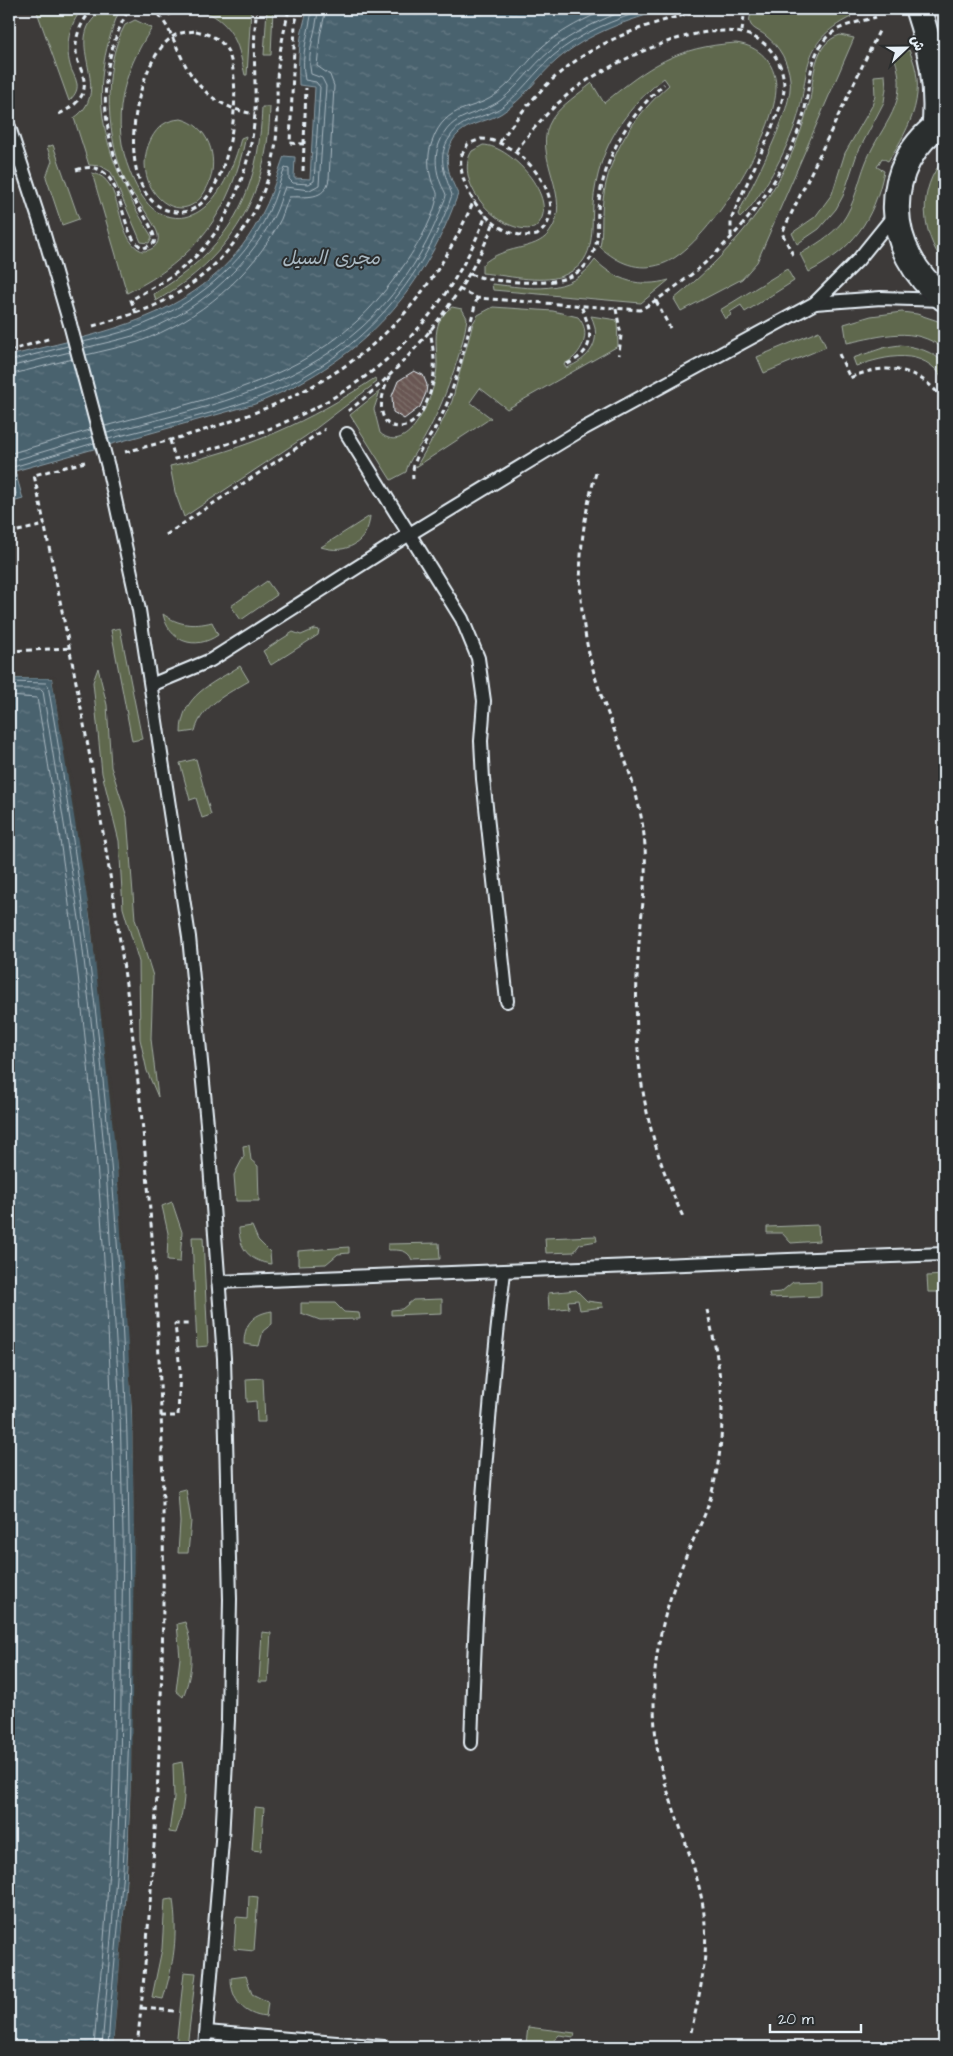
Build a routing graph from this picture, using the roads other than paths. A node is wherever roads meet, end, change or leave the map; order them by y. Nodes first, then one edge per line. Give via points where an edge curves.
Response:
1 (918, 9) edge
2 (940, 124) edge
3 (9, 127) edge
4 (896, 213) junction
5 (944, 299) edge
6 (815, 303) junction
7 (347, 434) dead end
8 (408, 535) junction
9 (151, 685) junction
10 (507, 1001) dead end
11 (944, 1254) edge
12 (504, 1272) junction
13 (218, 1282) junction
14 (472, 1743) dead end
15 (207, 2032) junction
16 (205, 2047) edge
17 (384, 2047) edge

1 - 2 street via 935,69
2 - 4 street via 910,156 902,174
3 - 9 lane, bridge via 70,324 108,467 139,610
4 - 5 street via 898,230 911,263
4 - 6 lane via 858,260
5 - 6 lane via 881,298
6 - 8 lane via 581,430
7 - 8 lane
8 - 9 lane via 219,656
8 - 10 lane via 462,618 478,658 484,701 483,779
9 - 13 lane via 189,937
11 - 12 lane
12 - 13 lane
12 - 14 lane via 485,1460
13 - 15 lane via 229,1478 230,1599 222,1841
15 - 16 lane
15 - 17 lane

